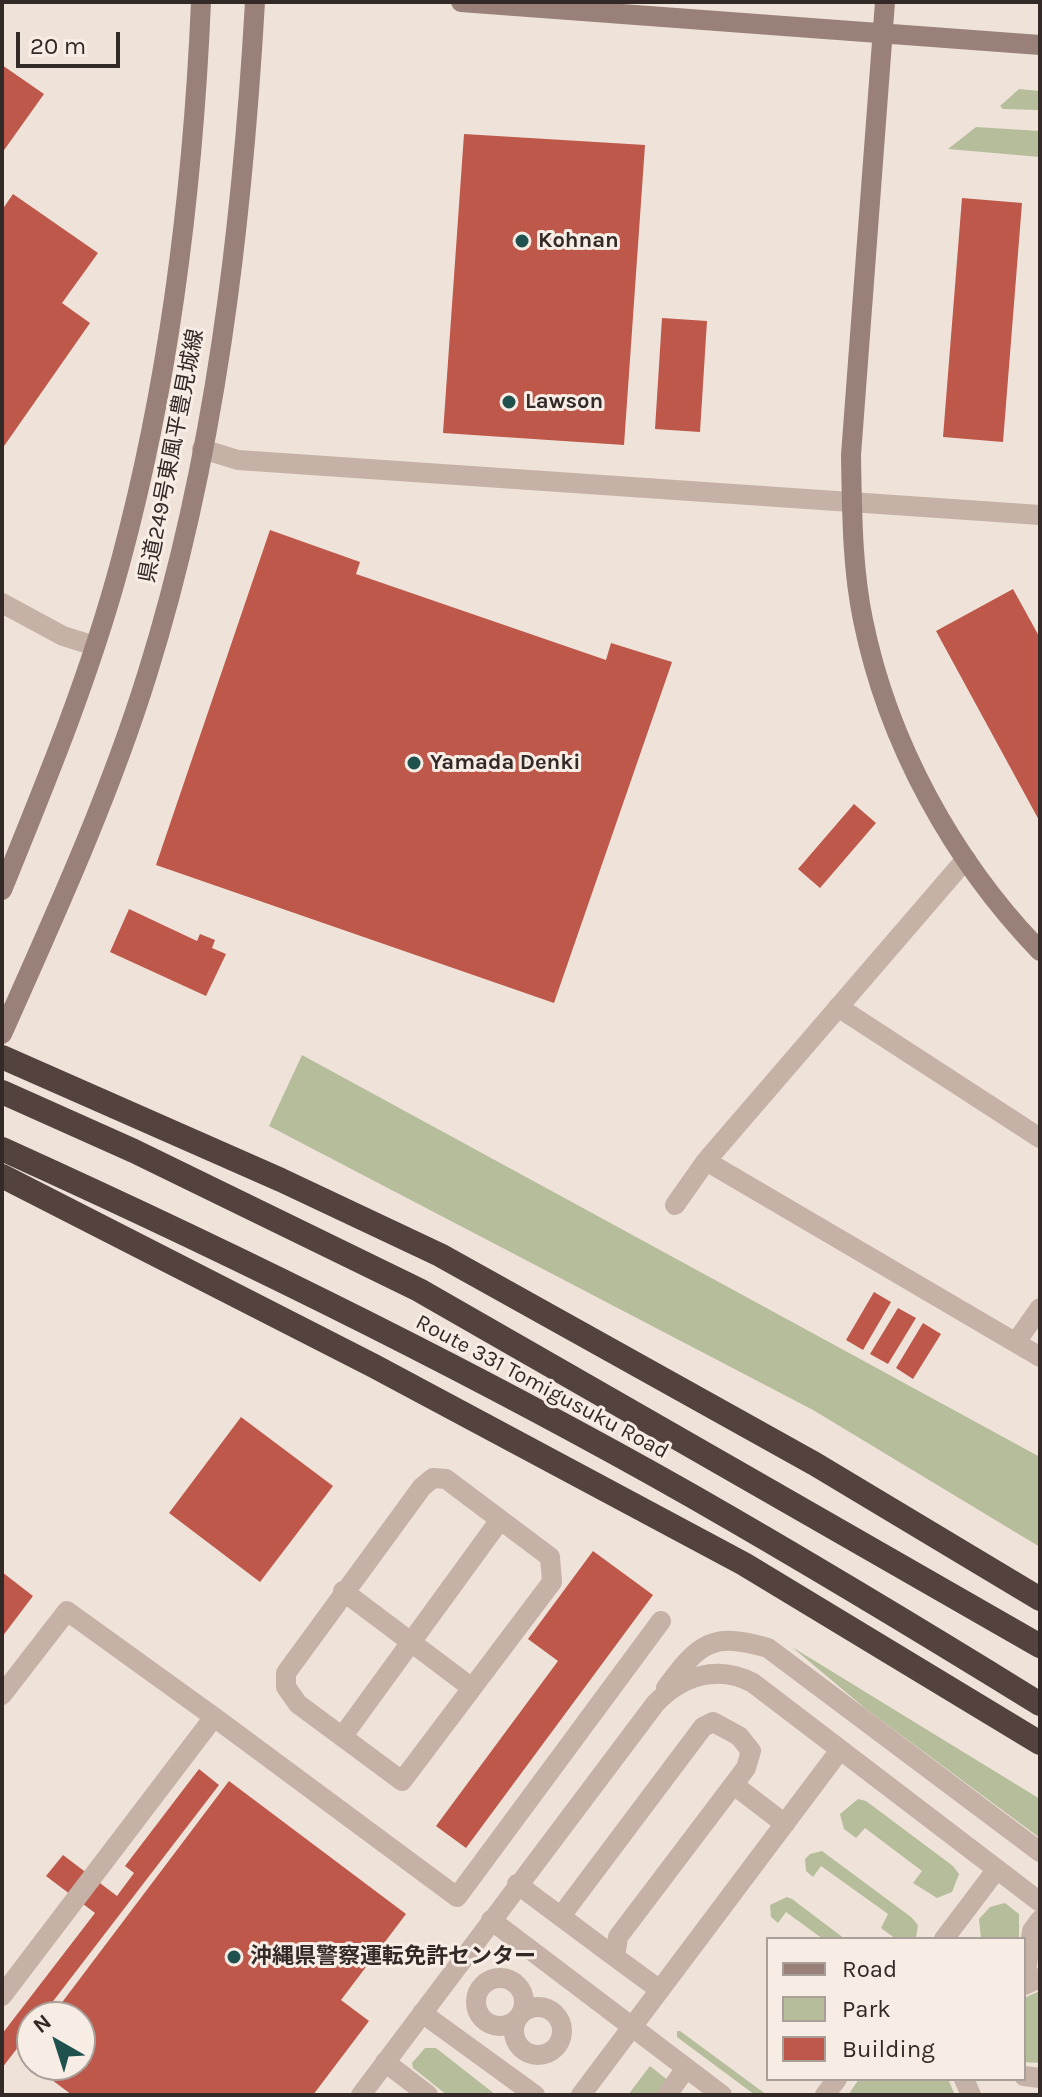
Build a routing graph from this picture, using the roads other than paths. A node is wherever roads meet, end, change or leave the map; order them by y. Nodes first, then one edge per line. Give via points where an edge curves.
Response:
1 (201, 2) edge
2 (255, 2) edge
3 (461, 2) edge
4 (885, 2) edge
5 (883, 31) junction
6 (1040, 45) edge
7 (202, 449) junction
8 (852, 503) junction
9 (1040, 507) edge
10 (1040, 515) edge
11 (2, 603) edge
12 (95, 646) junction
13 (966, 859) junction
14 (2, 890) edge
15 (1040, 951) edge
16 (838, 1007) junction
17 (2, 1034) edge
18 (2, 1057) edge
19 (2, 1092) edge
20 (1040, 1138) edge
21 (2, 1149) edge
22 (706, 1161) junction
23 (2, 1176) edge
24 (675, 1205) dead end
25 (1040, 1308) edge
26 (1016, 1342) junction
27 (1040, 1357) edge
28 (500, 1520) junction
29 (343, 1591) junction
30 (1040, 1599) edge
31 (661, 1621) dead end
32 (411, 1642) junction
33 (1040, 1646) edge
34 (472, 1688) junction
35 (2, 1695) edge
36 (655, 1704) junction
37 (1040, 1704) edge
38 (214, 1717) junction
39 (342, 1737) junction
40 (1040, 1743) edge
41 (840, 1750) junction
42 (734, 1785) junction
43 (785, 1824) junction
44 (1040, 1852) edge
45 (997, 1869) junction
46 (517, 1884) junction
47 (1040, 1902) edge
48 (561, 1916) junction
49 (491, 1920) junction
50 (1040, 1920) edge
51 (948, 1937) edge
52 (615, 1957) junction
53 (454, 1970) junction
54 (1026, 1972) edge
55 (574, 1983) junction
56 (479, 1988) junction
57 (660, 1990) junction
58 (2, 1996) edge
59 (552, 2012) junction
60 (422, 2013) junction
61 (517, 2019) junction
62 (632, 2027) junction
63 (385, 2062) junction
64 (686, 2068) junction
65 (698, 2088) edge
66 (362, 2095) edge
67 (428, 2095) edge
68 (535, 2095) edge
69 (581, 2095) edge
70 (667, 2095) edge
71 (722, 2095) edge

1 - 12 main road, 県道249号東風平豊見城線 via 180,265 121,559
2 - 7 main road, 県道249号東風平豊見城線 via 234,257
3 - 5 main road
4 - 5 main road
5 - 6 main road
5 - 8 main road via 851,455
7 - 8 street via 238,460
7 - 17 main road, 県道249号東風平豊見城線 via 147,676
8 - 10 street
8 - 13 main road via 859,594 875,672 946,834
9 - 10 street
11 - 12 street via 63,636
12 - 14 main road, 県道249号東風平豊見城線 via 60,750
13 - 15 main road
13 - 16 street
16 - 20 street
16 - 22 street
18 - 30 highway via 440,1255 815,1464
19 - 33 highway, Route 331 Tomigusuku Road via 419,1290
21 - 37 highway, Route 331 Tomigusuku Road via 393,1336 691,1496
22 - 24 street
22 - 26 street
23 - 40 highway via 374,1366 744,1564
25 - 26 street
26 - 27 street
28 - 29 street via 446,1479 433,1478
28 - 32 street
28 - 34 street via 550,1557 552,1582
29 - 32 street
29 - 39 street via 286,1673 286,1687 298,1704
31 - 38 street via 457,1897
32 - 34 street
32 - 39 street
34 - 39 street via 402,1781
35 - 38 street via 67,1611
36 - 41 street via 684,1680 736,1674
36 - 44 street via 703,1645 727,1640 768,1648
36 - 46 street
38 - 58 street
41 - 43 street
41 - 45 street
42 - 43 street
42 - 48 street via 751,1751 739,1736 713,1722 703,1727
42 - 52 street via 618,1937
43 - 57 street
45 - 47 street
45 - 51 street
46 - 48 street
46 - 49 street
48 - 52 street
49 - 53 street
49 - 55 street
50 - 54 street via 1032,1931
52 - 57 street
53 - 56 street
53 - 60 street
55 - 59 street
55 - 62 street
56 - 61 street via 477,2012 486,2022 496,2026
56 - 61 street via 496,1977 515,1982 525,2000
57 - 62 street
59 - 61 street via 536,2007
59 - 61 street via 563,2034 544,2055 524,2051 516,2042
60 - 63 street
60 - 68 street
62 - 64 street
62 - 69 street
63 - 66 street
63 - 67 street
64 - 65 street
64 - 70 street
65 - 71 street

